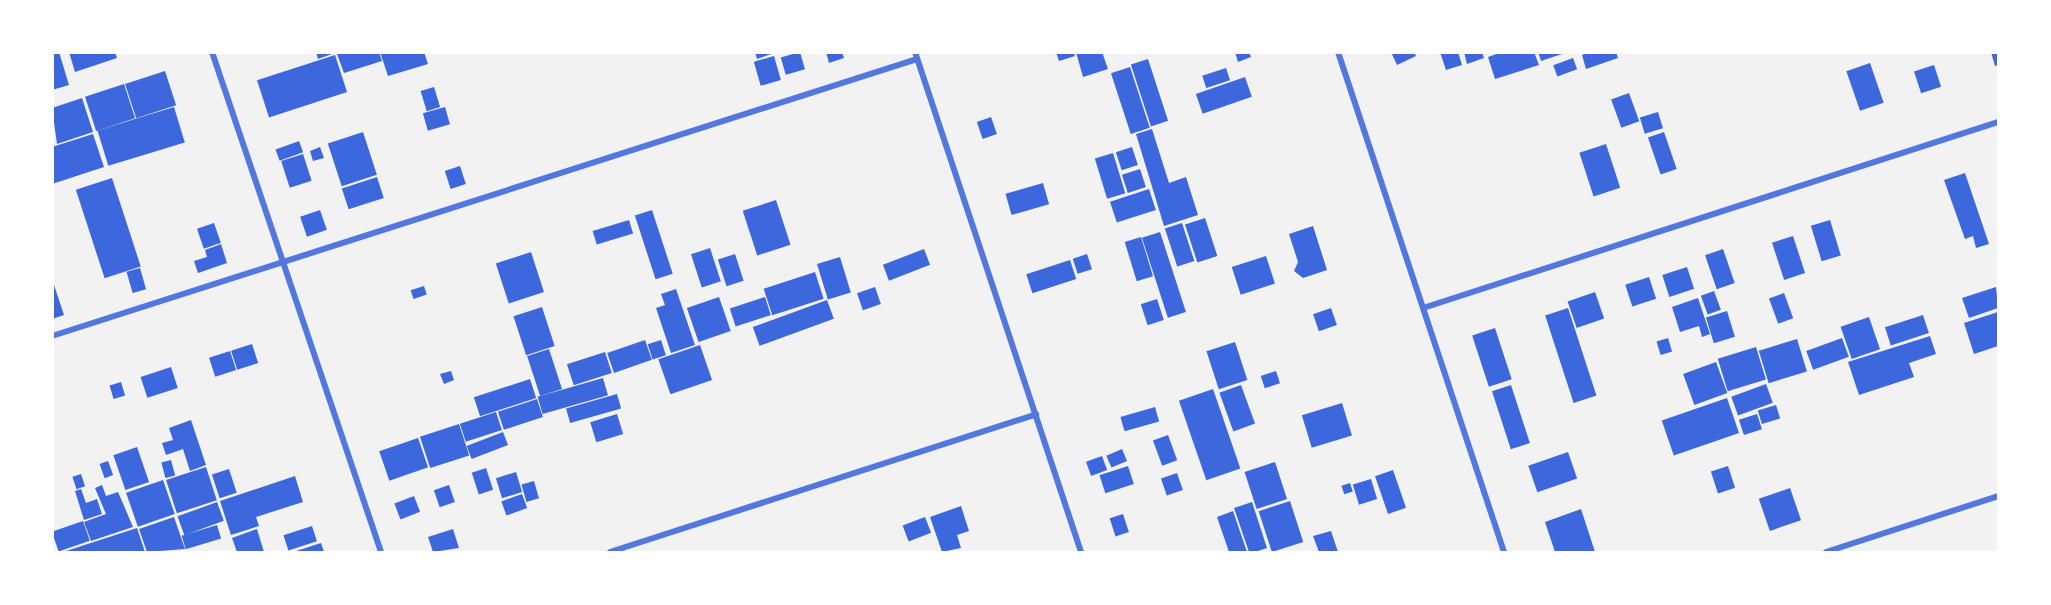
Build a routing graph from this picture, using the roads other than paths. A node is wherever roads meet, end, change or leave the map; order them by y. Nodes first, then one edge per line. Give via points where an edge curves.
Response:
1 (212, 52) edge
2 (1338, 52) edge
3 (916, 56) edge
4 (1998, 122) edge
5 (284, 262) junction
6 (1423, 308) junction
7 (52, 336) edge
8 (1036, 414) junction
9 (1998, 496) edge
10 (381, 552) edge
11 (610, 552) edge
12 (1081, 552) edge
13 (1504, 552) edge
14 (1826, 552) edge

1 - 5 street
2 - 6 street
3 - 5 street
3 - 8 street
4 - 6 street
5 - 7 street
5 - 10 street
6 - 13 street
8 - 11 street
8 - 12 street
9 - 14 street

